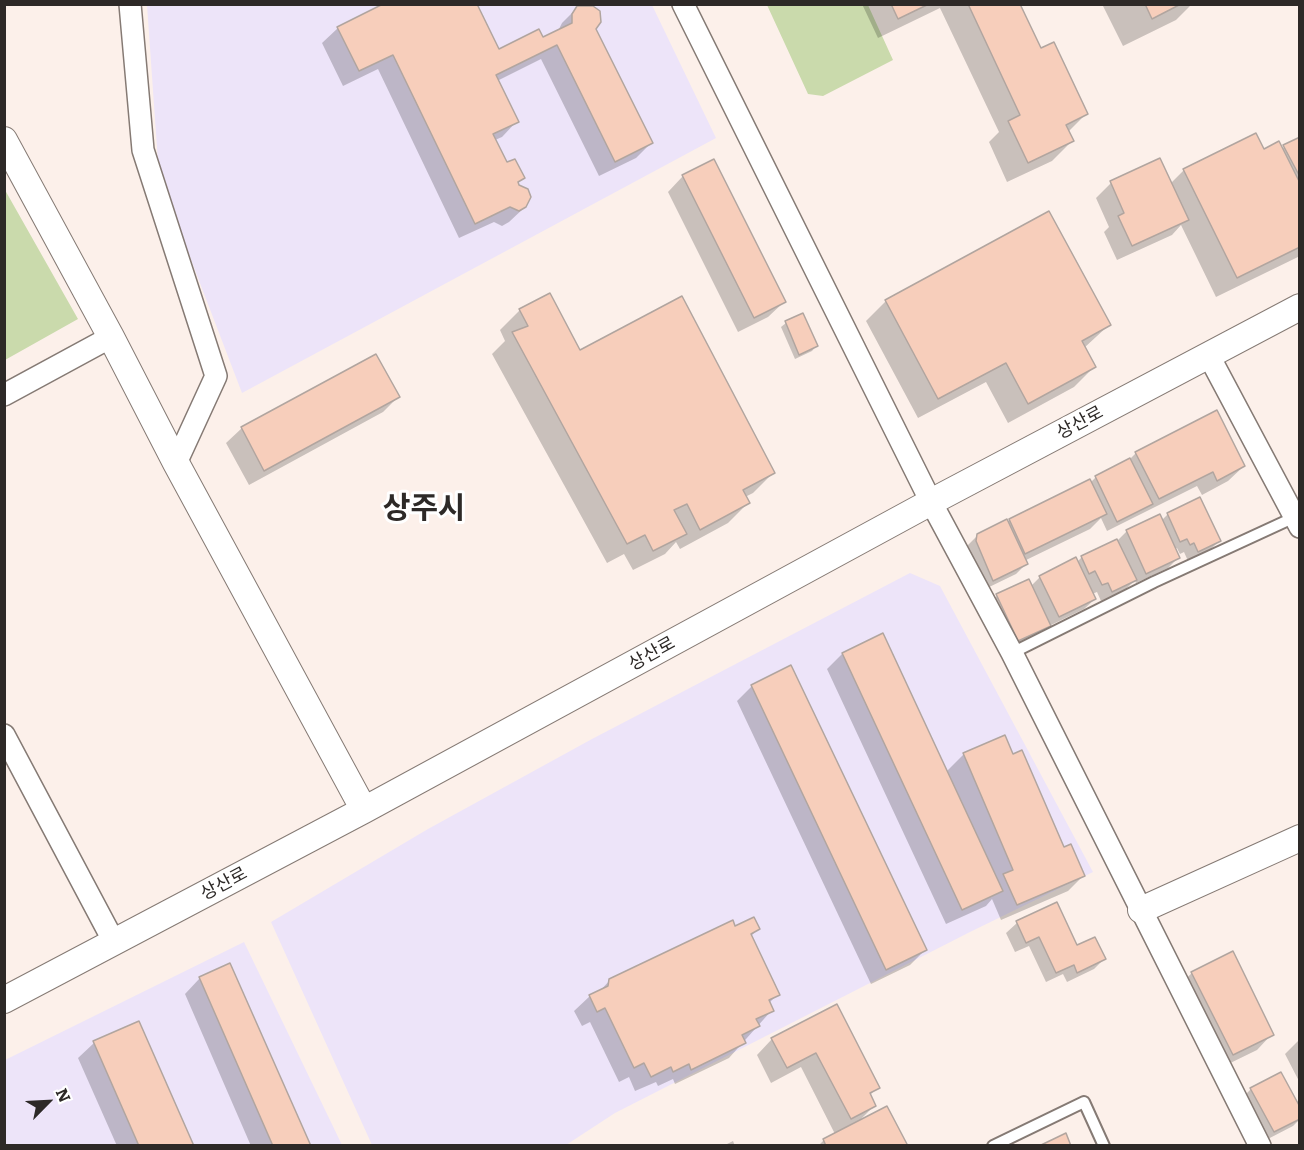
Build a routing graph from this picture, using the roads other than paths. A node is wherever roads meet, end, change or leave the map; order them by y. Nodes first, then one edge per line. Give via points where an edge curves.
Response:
1 (130, 4) edge
2 (683, 4) edge
3 (4, 141) edge
4 (1299, 307) edge
5 (111, 337) junction
6 (1209, 356) junction
7 (4, 395) edge
8 (176, 463) junction
9 (931, 502) junction
10 (1297, 522) edge
11 (1012, 652) junction
12 (4, 735) edge
13 (364, 810) junction
14 (1299, 838) edge
15 (1141, 910) junction
16 (114, 942) junction
17 (4, 1000) edge
18 (993, 1146) edge
19 (1104, 1146) edge
20 (1260, 1146) edge

1 - 8 street via 143,150 216,376
2 - 9 street
3 - 5 street
4 - 6 street, 상산로
5 - 7 street
5 - 8 street
6 - 9 street, 상산로
6 - 10 street
8 - 13 street
9 - 11 street
9 - 13 street, 상산로
10 - 11 lane via 1154,582
11 - 15 street
12 - 16 street
13 - 16 street, 상산로
14 - 15 street
15 - 20 street
16 - 17 street, 상산로
18 - 19 lane via 1084,1102

